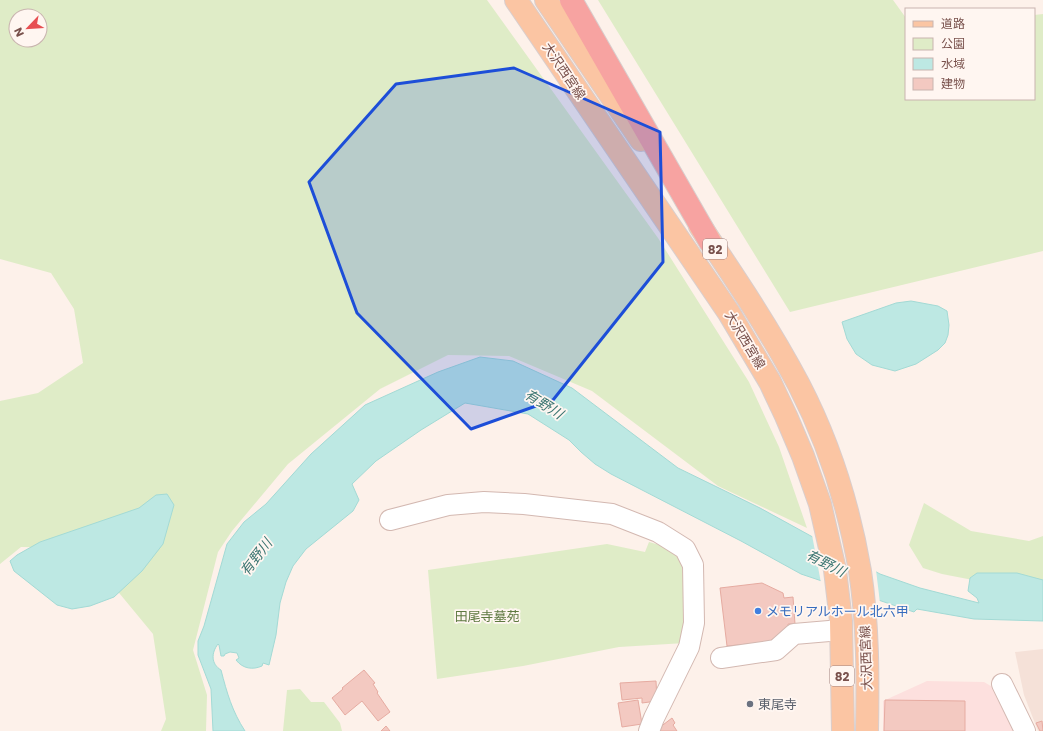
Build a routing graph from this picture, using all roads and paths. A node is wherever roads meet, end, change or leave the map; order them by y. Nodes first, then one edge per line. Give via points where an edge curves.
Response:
1 (516, 0) edge
2 (546, 0) edge
3 (572, 0) edge
4 (710, 242) junction
5 (390, 520) dead end
6 (841, 625) junction
7 (721, 658) dead end
8 (1002, 684) dead end
9 (649, 731) edge
10 (843, 731) edge
11 (867, 731) edge
12 (1025, 731) edge

1 - 6 main road, 大沢西宮線 / 82 via 729,312 770,382 803,456 820,504 835,570
2 - 4 main road, 大沢西宮線 / 82
3 - 4 highway
4 - 11 main road, 大沢西宮線 / 82 via 799,385 832,462 848,516 860,572 867,630
5 - 9 street via 448,505 484,502 524,504 612,514 658,532 685,549 693,565 694,623 689,648
6 - 7 street via 794,634 776,650
6 - 10 main road, 大沢西宮線 / 82
8 - 12 street

